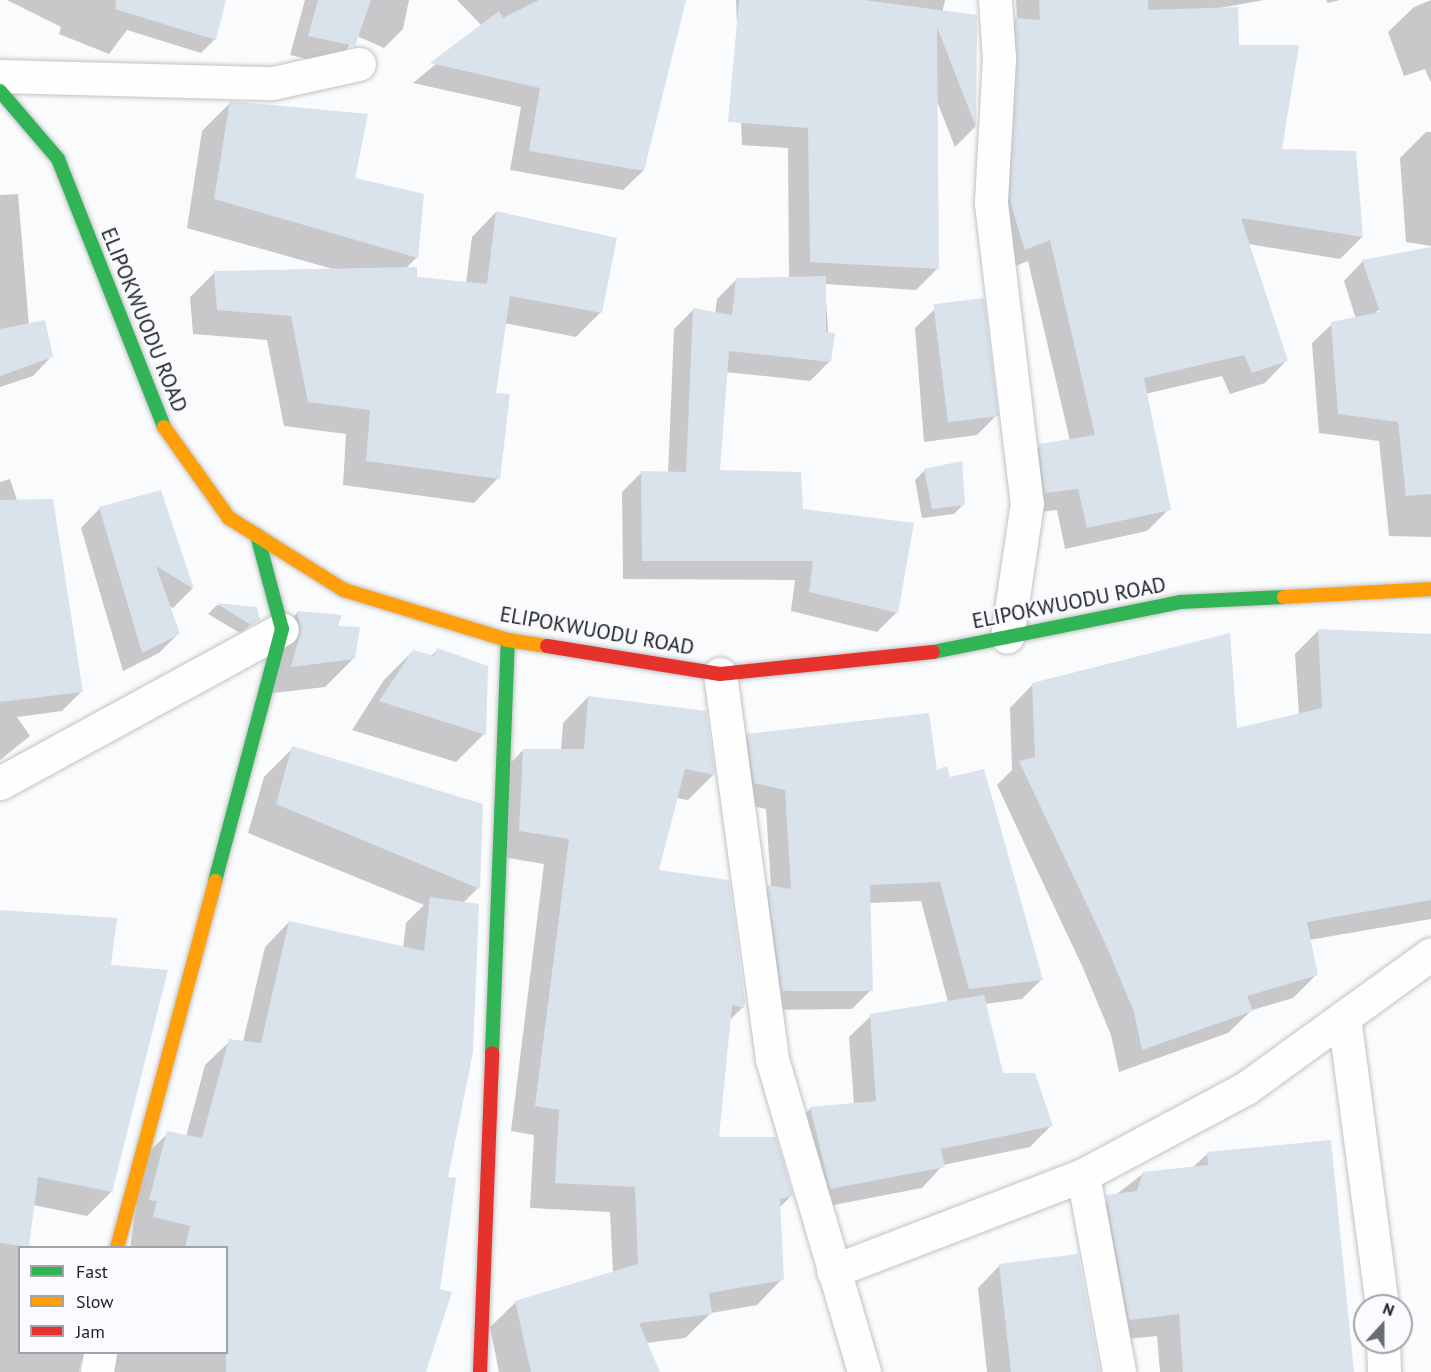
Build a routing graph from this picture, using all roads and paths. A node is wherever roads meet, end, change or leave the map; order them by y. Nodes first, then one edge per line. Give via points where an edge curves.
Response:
1 (995, 0) edge
2 (358, 64) dead end
3 (0, 76) edge
4 (0, 92) edge
5 (257, 535) junction
6 (1431, 589) edge
7 (282, 629) junction
8 (1007, 637) junction
9 (508, 640) junction
10 (720, 674) junction
11 (0, 783) edge
12 (1431, 954) edge
13 (1344, 1017) junction
14 (1083, 1175) junction
15 (118, 1246) edge
16 (833, 1271) junction
17 (1380, 1294) edge
18 (100, 1354) edge
19 (1383, 1354) edge
20 (97, 1372) edge
21 (480, 1372) edge
22 (864, 1372) edge
23 (1119, 1372) edge
24 (1384, 1372) edge

1 - 8 street via 999,58 991,203 1027,503
2 - 3 street via 273,83
4 - 5 street, ELIPOKWUODU ROAD via 58,159 156,417 229,518
5 - 7 street
5 - 9 street, ELIPOKWUODU ROAD via 344,590
6 - 8 street, ELIPOKWUODU ROAD via 1180,602
7 - 11 street
7 - 15 street
8 - 10 street, ELIPOKWUODU ROAD via 921,654
9 - 10 street, ELIPOKWUODU ROAD
9 - 21 street
10 - 16 street via 772,1059
12 - 13 street
13 - 14 street via 1246,1088
13 - 17 street
14 - 16 street
14 - 23 street
16 - 22 street
18 - 20 street
19 - 24 street

